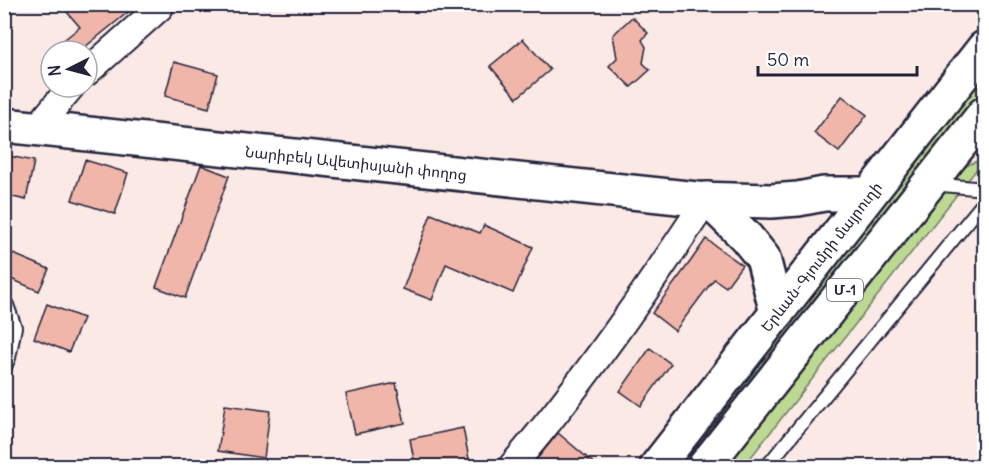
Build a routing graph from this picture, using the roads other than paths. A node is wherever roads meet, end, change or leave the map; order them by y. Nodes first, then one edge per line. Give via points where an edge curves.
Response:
1 (161, 4) edge
2 (984, 48) edge
3 (99, 61) edge
4 (61, 99) edge
5 (984, 114) edge
6 (4, 125) edge
7 (36, 129) junction
8 (929, 184) junction
9 (984, 189) edge
10 (869, 194) junction
11 (707, 199) junction
12 (984, 202) edge
13 (7, 305) dead end
14 (777, 312) junction
15 (4, 369) edge
16 (512, 466) edge
17 (657, 466) edge
18 (705, 466) edge
19 (767, 466) edge

1 - 3 street
2 - 10 main road, Երևան-Գյումրի մայրուղի / Մ-1
4 - 7 street
5 - 8 main road, Մ-1
6 - 7 main road, Նարիբեկ Ավետիսյանի փողոց
7 - 11 main road, Նարիբեկ Ավետիսյանի փողոց
8 - 9 lane
8 - 18 main road, Մ-1
10 - 11 main road, Նարիբեկ Ավետիսյանի փողոց via 824,194 771,201
10 - 14 main road, Երևան-Գյումրի մայրուղի / Մ-1
11 - 14 main road via 763,258
11 - 16 street via 625,320
12 - 19 lane
13 - 15 lane via 15,327
14 - 17 main road, Երևան-Գյումրի մայրուղի / Մ-1

